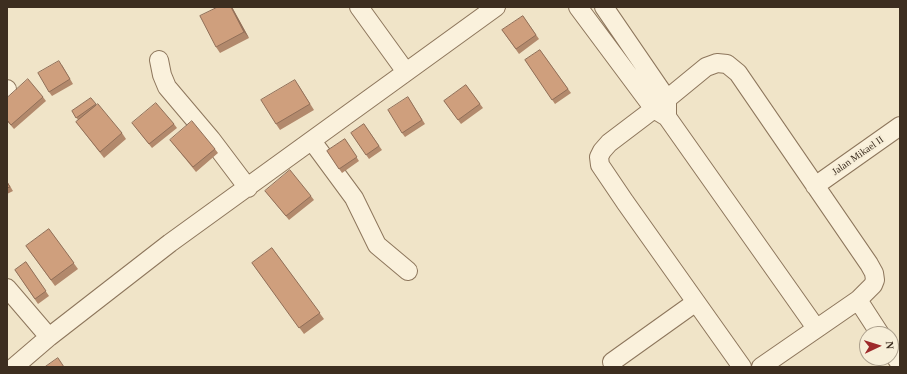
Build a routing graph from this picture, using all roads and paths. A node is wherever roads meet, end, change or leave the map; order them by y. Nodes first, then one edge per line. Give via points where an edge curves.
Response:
1 (359, 7) edge
2 (496, 7) edge
3 (578, 7) edge
4 (604, 7) edge
5 (160, 60) dead end
6 (406, 72) junction
7 (663, 108) junction
8 (900, 126) edge
9 (312, 141) junction
10 (815, 186) junction
11 (248, 188) junction
12 (408, 271) dead end
13 (7, 288) edge
14 (858, 300) junction
15 (696, 302) junction
16 (875, 326) edge
17 (816, 328) junction
18 (49, 337) junction
19 (612, 362) dead end
20 (14, 367) edge
21 (742, 367) edge
22 (761, 367) edge

1 - 6 street
2 - 6 street
3 - 7 street
4 - 7 street
5 - 11 street via 167,87
6 - 9 street
7 - 10 street via 706,67 716,63 726,64 738,73
7 - 15 street via 609,143 599,157 600,165
7 - 17 street
8 - 10 street, Jalan Mikael II
9 - 11 street
9 - 12 street via 354,198 377,245
10 - 14 street via 874,273 873,285
11 - 18 street via 170,243
13 - 18 street
14 - 16 street
14 - 17 street
15 - 19 street
15 - 21 street
17 - 22 street
18 - 20 street

